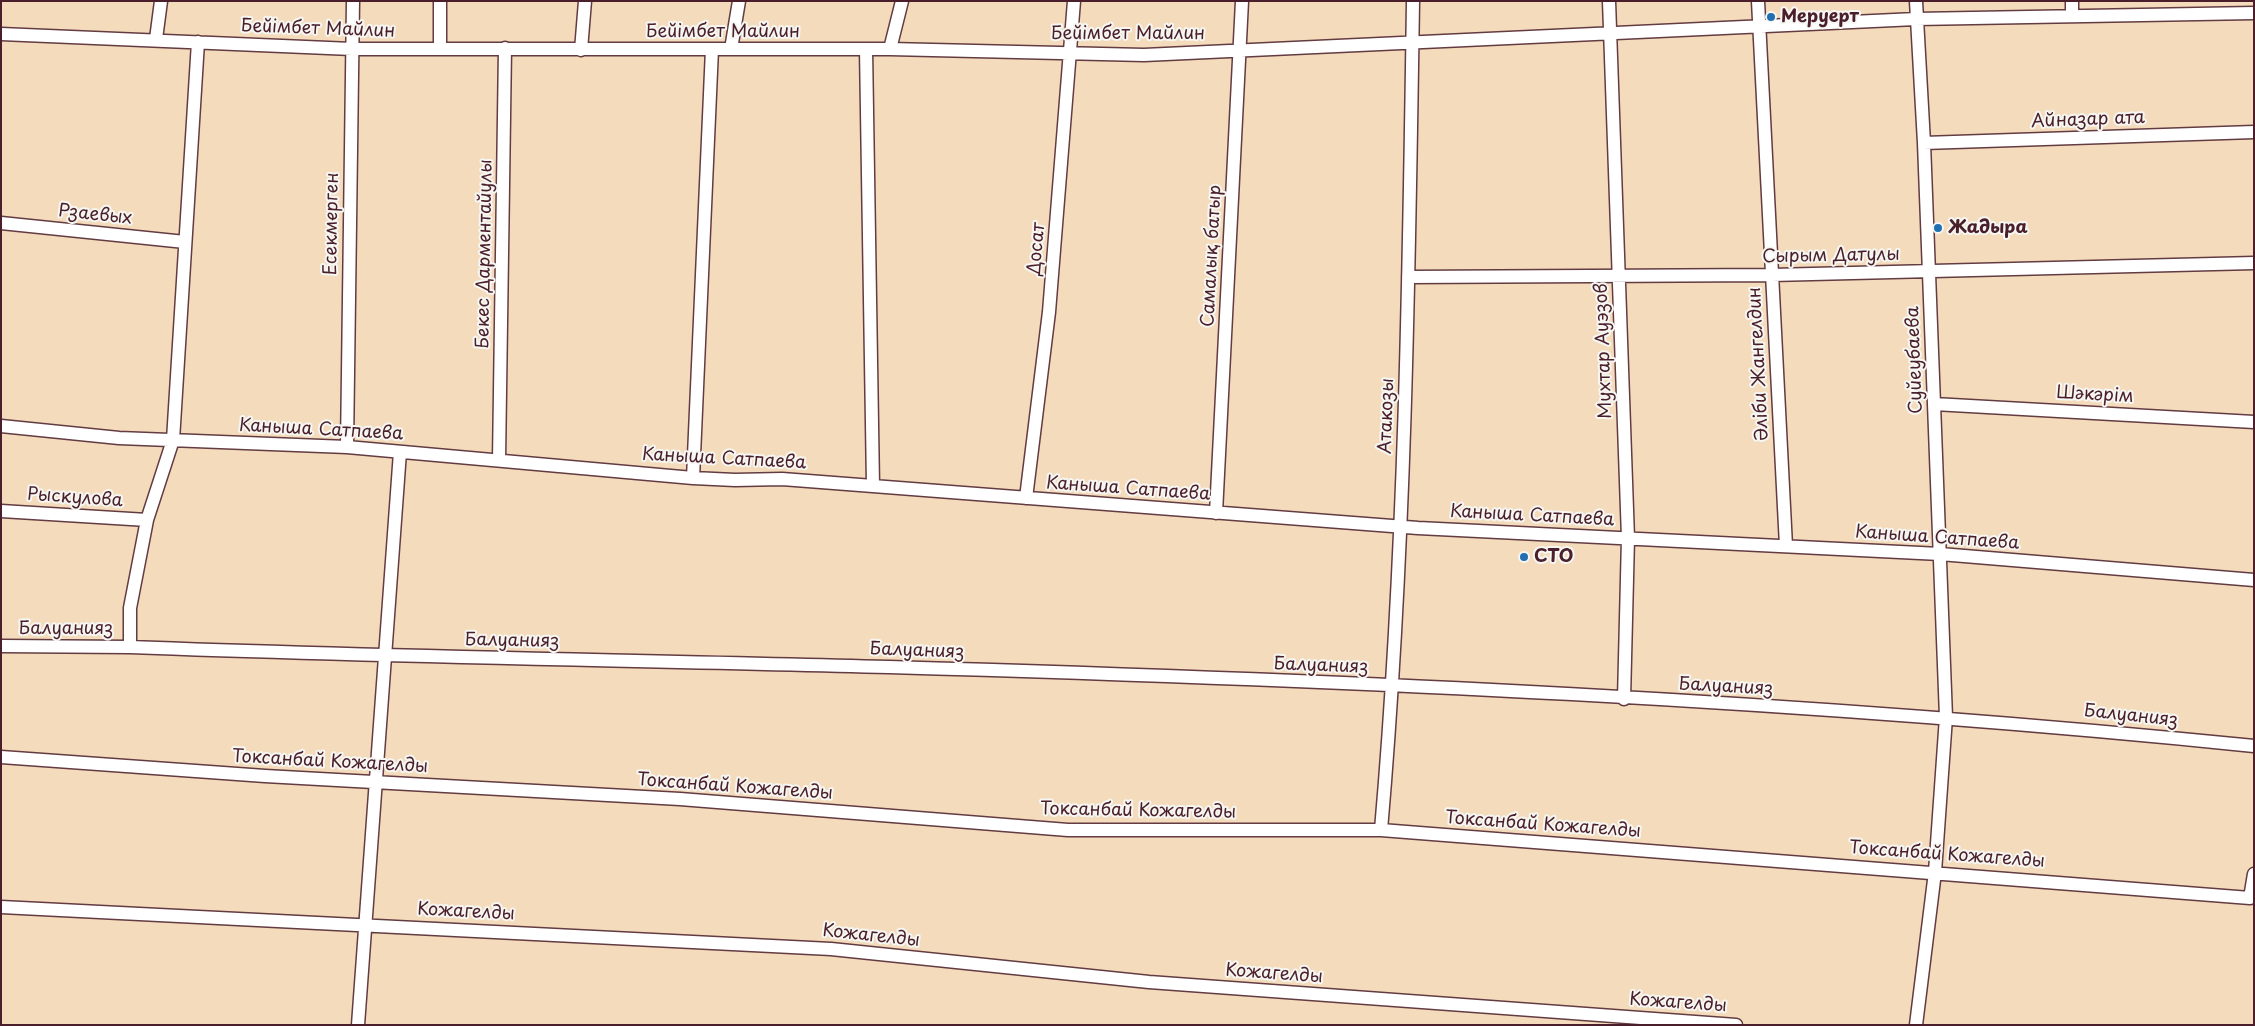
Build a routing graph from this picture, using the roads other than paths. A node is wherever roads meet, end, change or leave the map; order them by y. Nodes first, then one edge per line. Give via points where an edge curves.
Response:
1 (162, 1) edge
2 (353, 1) edge
3 (440, 1) edge
4 (585, 1) edge
5 (739, 1) edge
6 (902, 1) edge
7 (1074, 1) edge
8 (1242, 1) edge
9 (1413, 1) edge
10 (1609, 1) edge
11 (1758, 1) edge
12 (1916, 1) edge
13 (2072, 1) edge
14 (2254, 13) edge
15 (2072, 15) junction
16 (1916, 18) junction
17 (1760, 27) junction
18 (1, 34) edge
19 (1610, 34) junction
20 (156, 39) junction
21 (198, 42) junction
22 (1412, 42) junction
23 (506, 48) junction
24 (352, 49) junction
25 (440, 49) junction
26 (712, 49) junction
27 (731, 49) junction
28 (866, 49) junction
29 (890, 49) junction
30 (581, 50) junction
31 (1241, 50) junction
32 (1071, 53) junction
33 (2254, 132) edge
34 (1924, 143) junction
35 (1, 223) edge
36 (185, 242) junction
37 (2254, 263) edge
38 (1929, 271) junction
39 (1772, 275) junction
40 (1619, 276) junction
41 (1408, 277) junction
42 (1934, 404) junction
43 (2254, 422) edge
44 (1, 426) edge
45 (173, 440) junction
46 (347, 447) junction
47 (400, 452) junction
48 (499, 460) junction
49 (693, 478) junction
50 (874, 486) junction
51 (1026, 498) junction
52 (1, 511) edge
53 (1216, 513) junction
54 (147, 520) junction
55 (1401, 527) junction
56 (1628, 538) junction
57 (1786, 546) junction
58 (1940, 554) junction
59 (2254, 580) edge
60 (1, 646) edge
61 (130, 647) junction
62 (386, 655) junction
63 (1394, 686) junction
64 (1624, 699) junction
65 (1946, 717) junction
66 (2254, 746) edge
67 (1, 757) edge
68 (374, 781) junction
69 (1381, 830) junction
70 (1935, 872) junction
71 (2254, 874) edge
72 (1, 907) edge
73 (366, 925) junction
74 (358, 1025) edge
75 (1736, 1025) edge
76 (1916, 1025) edge

1 - 20 street
2 - 24 street, Eсекмерген
3 - 25 street
4 - 30 street
5 - 27 street
6 - 29 street
7 - 32 street, Досат
8 - 31 street, Самалық батыр
9 - 22 street, Атакозы
10 - 19 street, Мухтар Ауэзов
11 - 17 street, Әліби Жангелдин
12 - 16 street, Суйеубаева
13 - 15 street
14 - 15 street, Бейімбет Майлин
15 - 16 street, Бейімбет Майлин
16 - 17 street, Бейімбет Майлин
16 - 34 street, Суйеубаева
17 - 19 street, Бейімбет Майлин
17 - 39 street, Әліби Жангелдин
18 - 20 street, Бейімбет Майлин
19 - 22 street, Бейімбет Майлин
19 - 40 street, Мухтар Ауэзов
20 - 21 street, Бейімбет Майлин
21 - 24 street, Бейімбет Майлин
21 - 36 street
22 - 31 street, Бейімбет Майлин
22 - 41 street, Атакозы
23 - 25 street, Бейімбет Майлин
23 - 30 street, Бейімбет Майлин
23 - 48 street, Бекес Дарментайулы
24 - 25 street, Бейімбет Майлин
24 - 46 street, Eсекмерген
26 - 27 street, Бейімбет Майлин
26 - 30 street, Бейімбет Майлин
26 - 49 street
27 - 28 street, Бейімбет Майлин
28 - 29 street, Бейімбет Майлин
28 - 50 street
29 - 32 street, Бейімбет Майлин
31 - 32 street, Бейімбет Майлин
31 - 53 street, Самалық батыр
32 - 51 street, Досат via 1049,312
33 - 34 street, Айназар ата
34 - 38 street, Суйеубаева
35 - 36 street, Рзаевых
36 - 45 street
37 - 38 street, Сырым Датулы
38 - 39 street, Сырым Датулы
38 - 42 street, Суйеубаева
39 - 40 street, Сырым Датулы
39 - 57 street, Әліби Жангелдин
40 - 41 street, Сырым Датулы
40 - 56 street, Мухтар Ауэзов
41 - 55 street, Атакозы
42 - 43 street, Шәкәрім
42 - 58 street, Суйеубаева
44 - 45 street, Каныша Сатпаева
45 - 46 street, Каныша Сатпаева
45 - 54 street
46 - 47 street, Каныша Сатпаева
47 - 48 street, Каныша Сатпаева
47 - 62 street
48 - 49 street, Каныша Сатпаева
49 - 50 street, Каныша Сатпаева via 782,479
50 - 51 street, Каныша Сатпаева
51 - 53 street, Каныша Сатпаева
52 - 54 street, Рыскулова
53 - 55 street, Каныша Сатпаева
54 - 61 street via 130,608
55 - 56 street, Каныша Сатпаева
55 - 63 street, Атакозы
56 - 57 street, Каныша Сатпаева
56 - 64 street, Мухтар Ауэзов
57 - 58 street, Каныша Сатпаева
58 - 59 street, Каныша Сатпаева
58 - 65 street, Суйеубаева
60 - 61 street, Балуанияз
61 - 62 street, Балуанияз
62 - 63 street, Балуанияз via 890,667
62 - 68 street
63 - 64 street, Балуанияз
63 - 69 street, Атакозы
64 - 65 street, Балуанияз
65 - 66 street, Балуанияз
65 - 70 street, Суйеубаева
67 - 68 street, Токсанбай Кожагелды
68 - 69 street, Токсанбай Кожагелды via 680,799 1068,830
68 - 73 street
69 - 70 street, Токсанбай Кожагелды
70 - 71 street, Токсанбай Кожагелды via 2250,898
70 - 76 street, Суйеубаева
72 - 73 street, Кожагелды
73 - 74 street
73 - 75 street, Кожагелды via 832,949 1149,982

